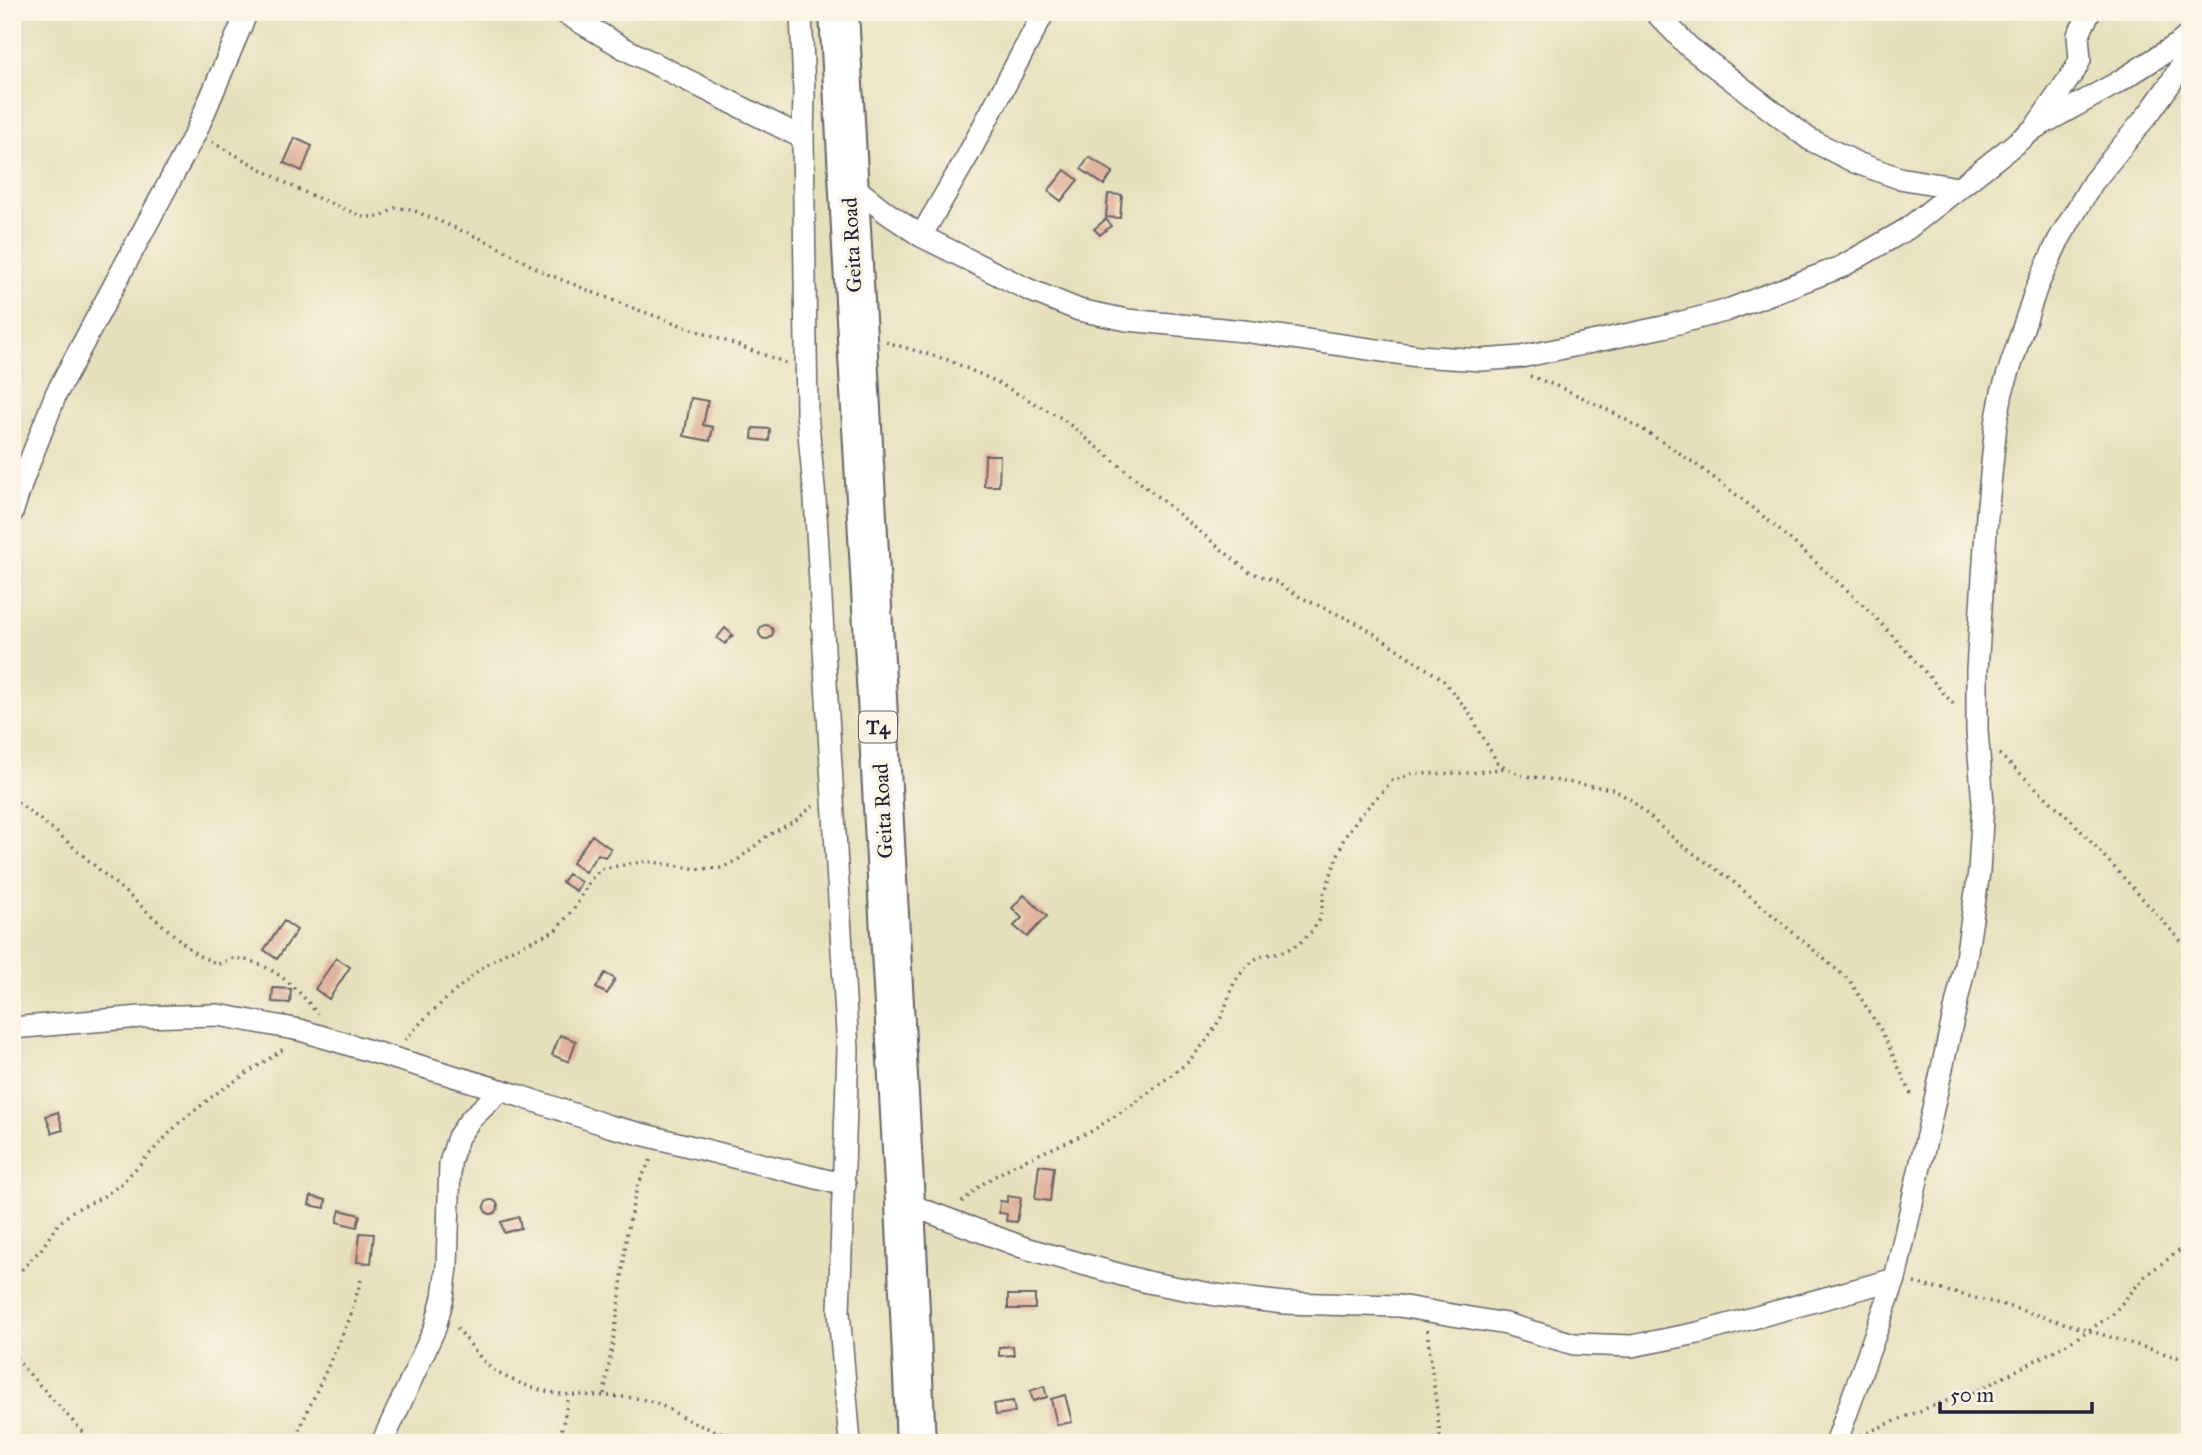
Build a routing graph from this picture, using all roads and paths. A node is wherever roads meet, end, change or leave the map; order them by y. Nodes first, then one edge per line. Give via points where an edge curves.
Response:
1 (247, 12) edge
2 (563, 12) edge
3 (801, 12) edge
4 (839, 12) edge
5 (1044, 12) edge
6 (1655, 12) edge
7 (2090, 12) edge
8 (2190, 34) edge
9 (2190, 50) edge
10 (2035, 128) junction
11 (196, 132) junction
12 (803, 138) junction
13 (849, 183) junction
14 (1958, 188) junction
15 (921, 236) junction
16 (857, 334) junction
17 (808, 371) junction
18 (1526, 375) dead end
19 (12, 513) edge
20 (1977, 731) junction
21 (1507, 768) junction
22 (832, 787) junction
23 (12, 798) edge
24 (2190, 951) edge
25 (12, 1028) edge
26 (318, 1035) junction
27 (390, 1056) junction
28 (501, 1090) junction
29 (1929, 1128) junction
30 (662, 1139) junction
31 (845, 1185) junction
32 (905, 1203) junction
33 (944, 1217) junction
34 (2190, 1243) edge
35 (362, 1276) dead end
36 (1895, 1279) junction
37 (12, 1280) edge
38 (440, 1308) junction
39 (1424, 1311) junction
40 (2090, 1329) junction
41 (12, 1352) edge
42 (2190, 1361) edge
43 (569, 1395) junction
44 (604, 1395) junction
45 (850, 1439) edge
46 (1845, 1440) edge
47 (93, 1443) edge
48 (293, 1443) edge
49 (383, 1443) edge
50 (562, 1443) edge
51 (916, 1443) edge
52 (1441, 1443) edge

1 - 11 street
2 - 12 street via 638,56
3 - 12 street
4 - 13 highway, Geita Road / T4
5 - 15 street
6 - 14 street via 1689,47 1821,145 1899,178
7 - 10 street via 2078,35 2080,60
8 - 10 street via 2115,84
9 - 20 street via 2170,84 2074,212 2036,289 2016,343 1996,424 1977,670
10 - 14 street
11 - 17 path via 297,189 363,217 381,216 395,208 410,209 545,273
11 - 19 street via 56,394
12 - 17 street
13 - 15 street
13 - 16 highway, Geita Road / T4
14 - 15 street via 1908,229 1841,267 1726,311 1570,348 1482,360 1127,320 1079,310
16 - 21 path via 948,360 1063,419 1249,572 1361,625 1442,679 1497,762
16 - 32 highway, Geita Road / T4
17 - 22 street
18 - 20 path via 1597,405 1727,485 1873,615
20 - 24 path via 2074,823
20 - 29 street via 1983,803 1979,872 1965,965
21 - 29 path via 1520,775 1613,789 1796,934 1850,981 1882,1032
21 - 33 path via 1411,774 1392,781 1344,838 1313,930 1299,944 1258,957 1245,968 1222,1016 1187,1063 1092,1131 982,1184
22 - 27 path via 796,820 723,868 646,861 601,869 555,931 480,969
22 - 31 street via 848,1049
23 - 26 path via 197,955 218,964 241,960 285,978 320,1018
25 - 26 street via 218,1015
26 - 27 street
26 - 37 path via 217,1093 179,1123 121,1184 58,1224
27 - 28 street
28 - 30 street
28 - 38 street via 458,1137 450,1163 447,1267
29 - 36 street
30 - 31 street
30 - 44 path via 637,1187 627,1231
31 - 45 street via 839,1312
32 - 33 street
32 - 51 highway, Geita Road / T4
33 - 39 street via 1026,1248 1158,1284 1284,1303 1399,1306
34 - 40 path via 2146,1275 2112,1315
35 - 48 path via 350,1318
36 - 39 street via 1766,1316 1632,1346 1574,1344 1506,1324
36 - 40 path
36 - 46 street
38 - 43 path via 483,1361 499,1373
38 - 49 street
39 - 52 path
40 - 42 path
40 - 46 path via 1975,1392
41 - 47 path
43 - 44 path
43 - 50 path
44 - 45 path via 648,1401 730,1435 802,1443

